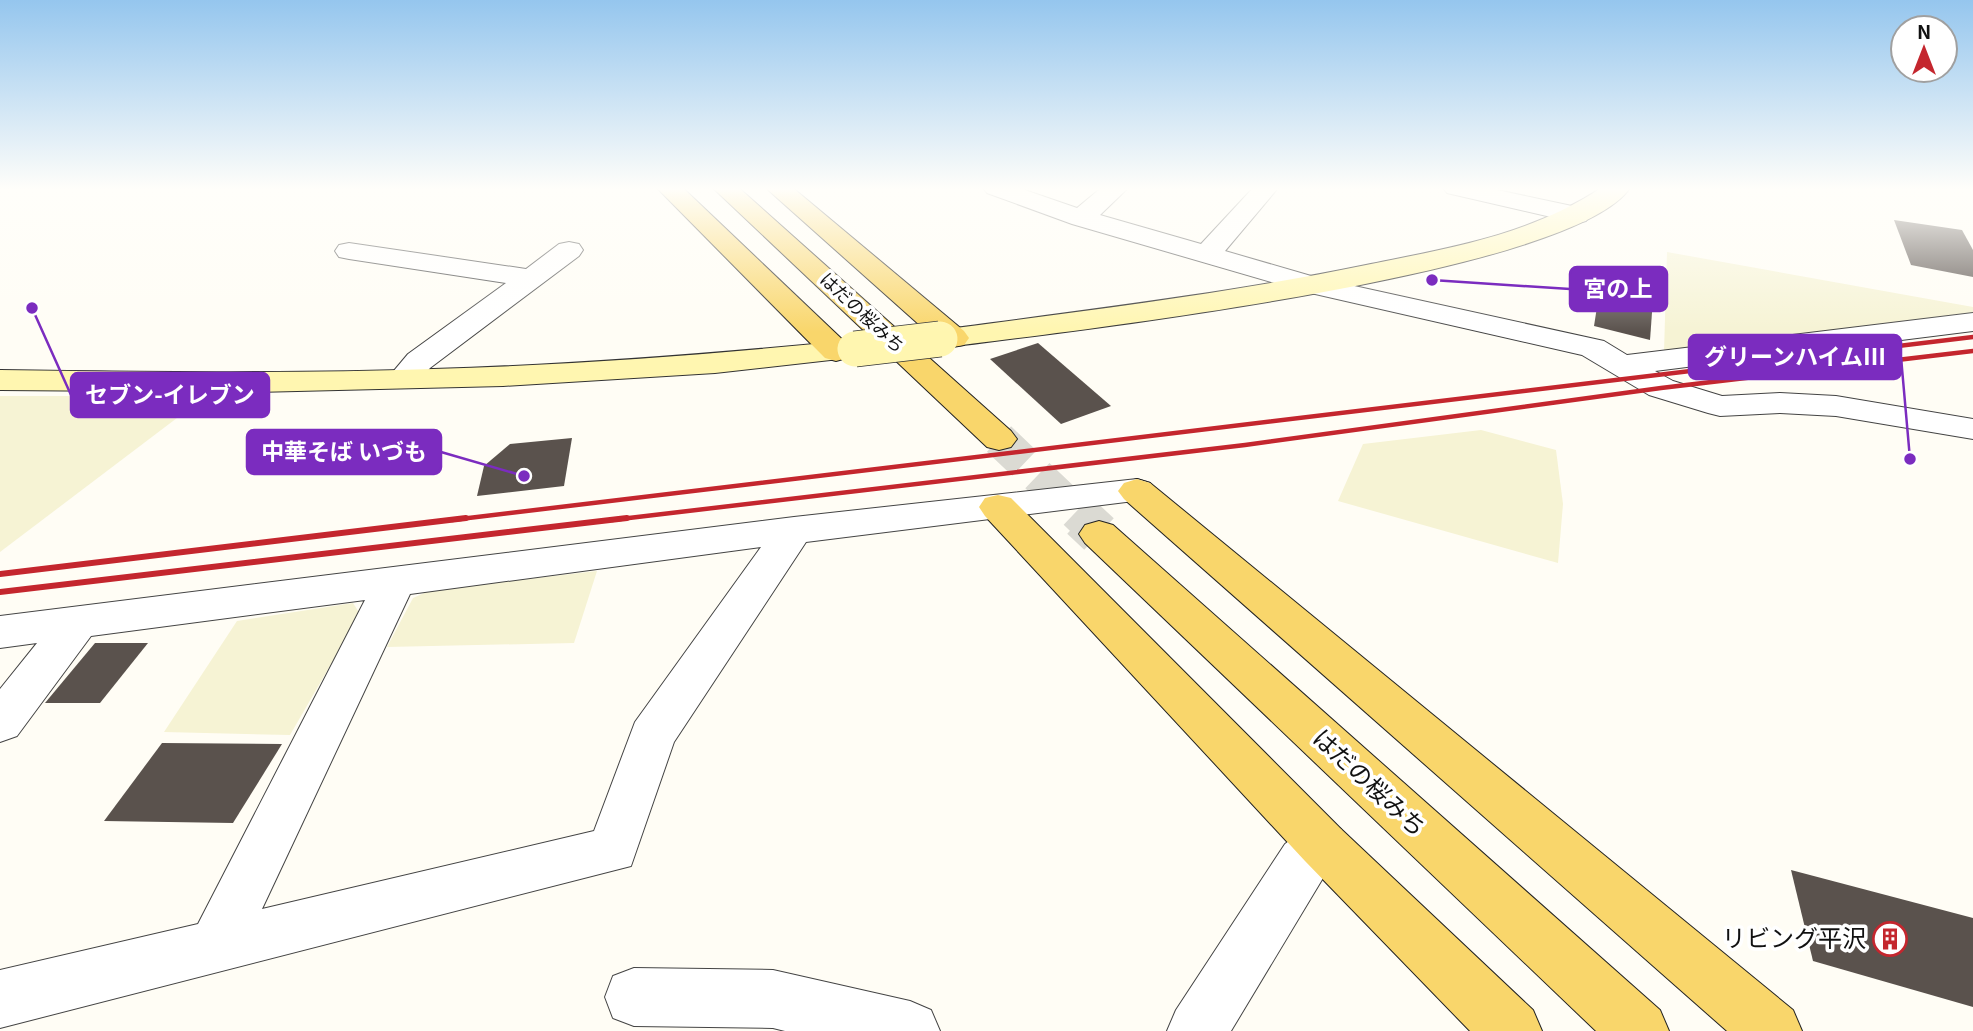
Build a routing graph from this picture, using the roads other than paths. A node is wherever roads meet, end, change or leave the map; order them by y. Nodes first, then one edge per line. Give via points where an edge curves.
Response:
1 (420, 236) dead end
2 (721, 236) edge
3 (778, 236) edge
4 (832, 236) edge
5 (1141, 236) edge
6 (1224, 236) edge
7 (1523, 236) edge
8 (569, 250) dead end
9 (349, 251) dead end
10 (1206, 256) junction
11 (389, 257) junction
12 (531, 278) junction
13 (1312, 285) junction
14 (1973, 323) edge
15 (946, 339) junction
16 (845, 350) junction
17 (1623, 365) junction
18 (403, 379) junction
19 (0, 380) edge
20 (1973, 429) edge
21 (999, 439) tunnel mouth
22 (1137, 491) joint
23 (998, 507) junction
24 (794, 530) junction
25 (1099, 534) tunnel mouth
26 (395, 581) junction
27 (77, 623) junction
28 (0, 632) edge
29 (0, 723) edge
30 (1323, 845) junction
31 (216, 946) junction
32 (634, 997) dead end
33 (0, 999) edge
34 (910, 1031) edge
35 (1197, 1031) edge
36 (1513, 1031) edge
37 (1639, 1031) edge
38 (1772, 1031) edge

1 - 11 street
2 - 16 main road
3 - 21 main road, はだの桜みち
4 - 15 main road
5 - 10 street
6 - 10 street
7 - 13 street via 1478,251
8 - 12 street
9 - 11 street
10 - 13 street
11 - 12 street
12 - 18 street via 419,361
13 - 15 street
13 - 17 street via 1593,348
14 - 17 street
15 - 16 street, bridge
16 - 18 street via 533,374
17 - 20 street via 1661,388 1720,405 1836,405
18 - 19 street
22 - 23 street
22 - 38 main road
23 - 24 street
23 - 30 main road
24 - 26 street
24 - 31 street via 652,736 613,850
25 - 37 main road, はだの桜みち
26 - 27 street
26 - 31 street
27 - 28 street
27 - 29 street
30 - 35 street via 1304,861
30 - 36 main road
31 - 33 street
32 - 34 street via 773,999

